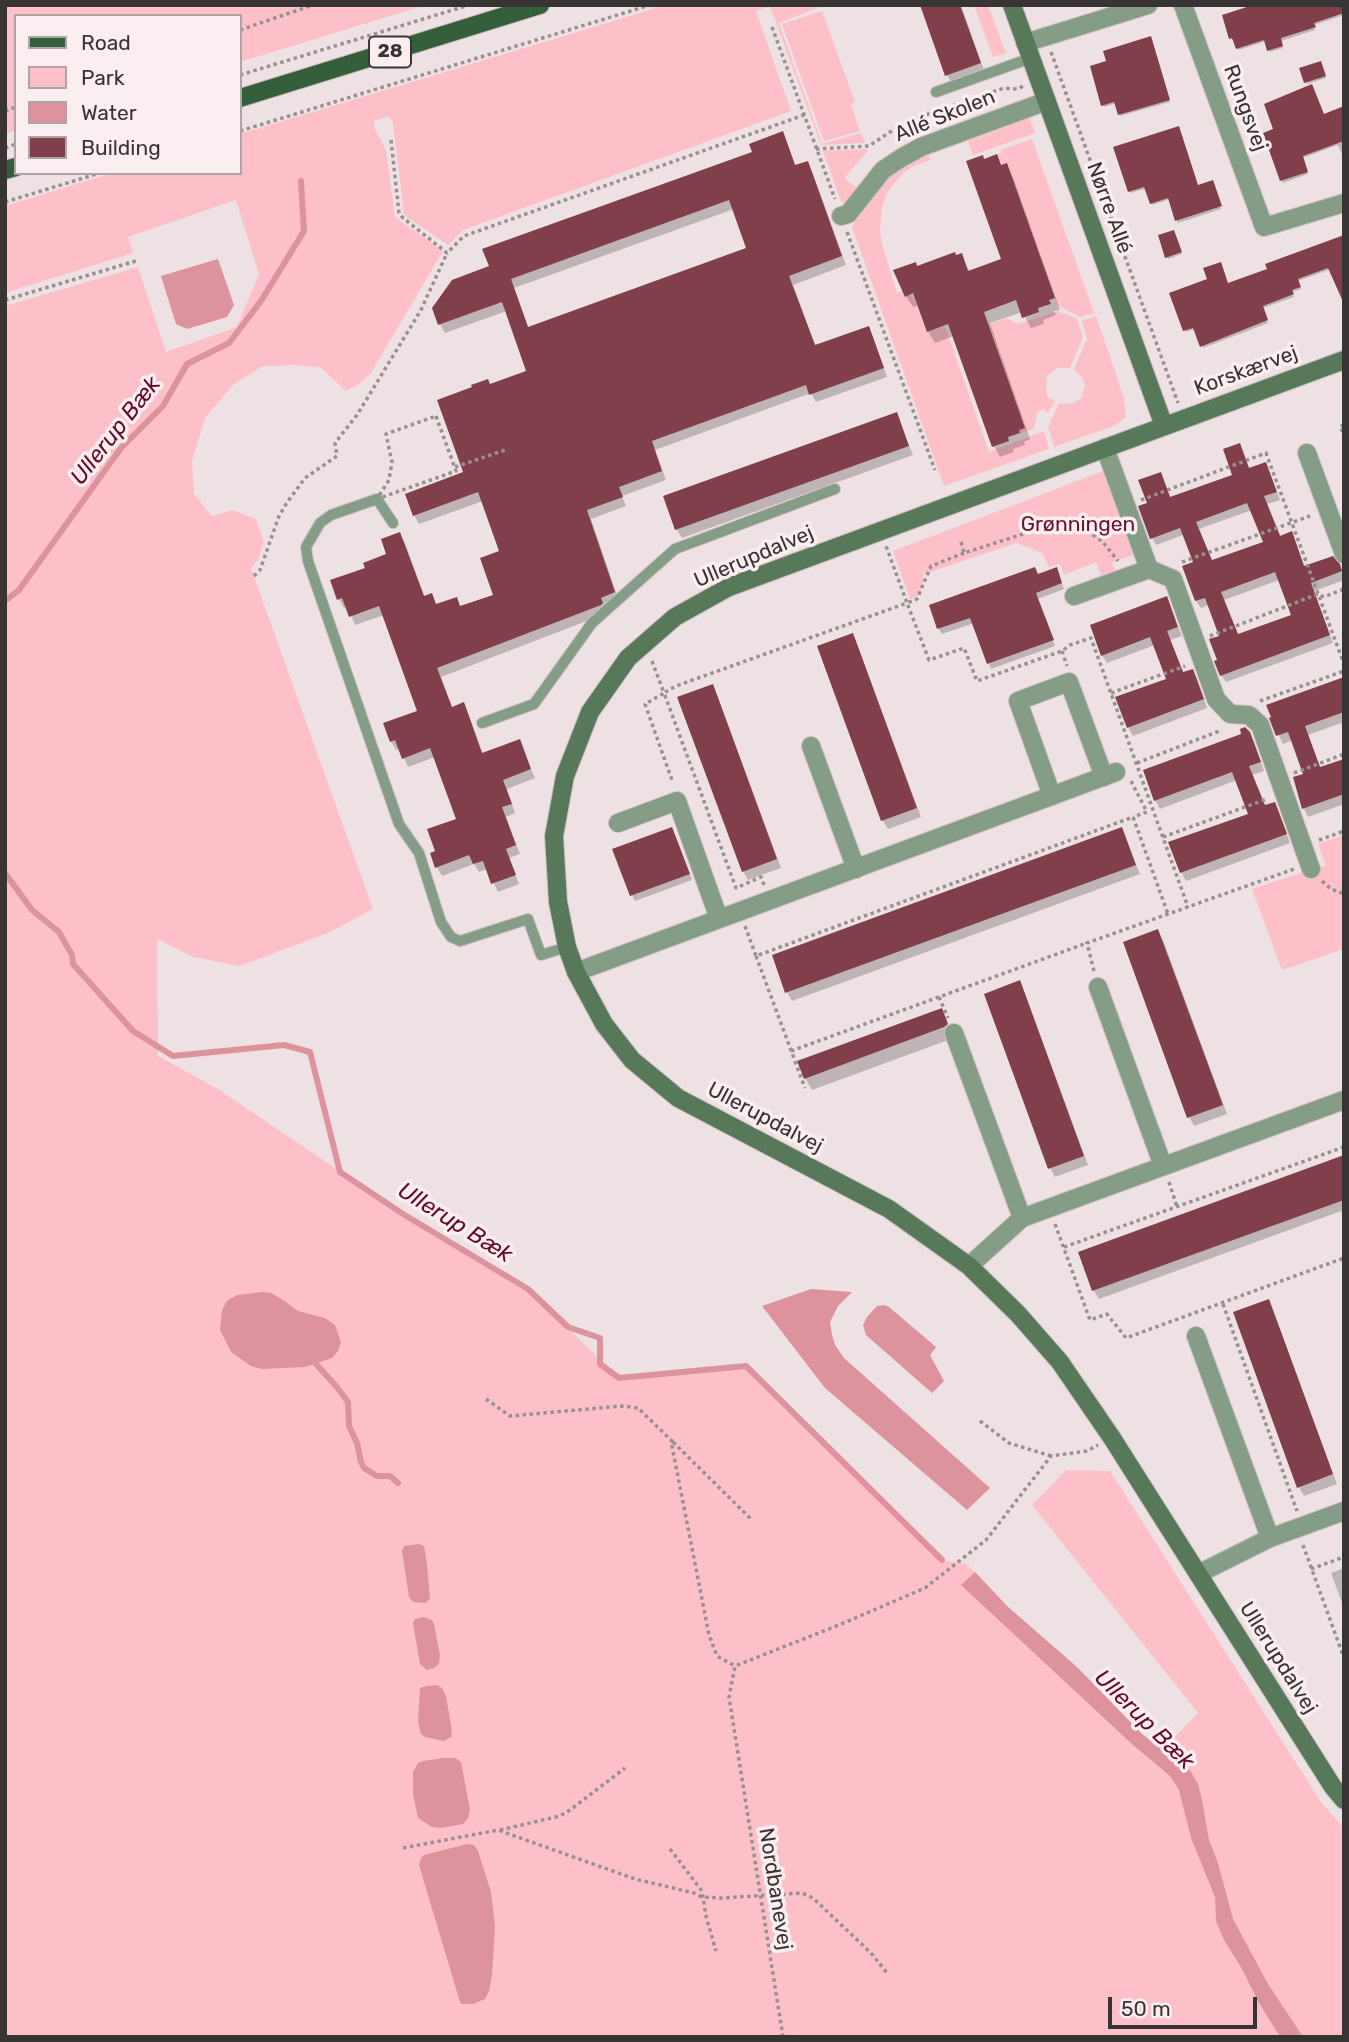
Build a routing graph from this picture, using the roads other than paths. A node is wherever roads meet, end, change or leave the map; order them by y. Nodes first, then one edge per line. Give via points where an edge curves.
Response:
1 (540, 5) edge
2 (1012, 5) edge
3 (1148, 5) edge
4 (1183, 5) edge
5 (1028, 50) junction
6 (936, 92) dead end
7 (242, 97) edge
8 (1047, 101) junction
9 (1344, 203) edge
10 (841, 216) road end
11 (1344, 360) edge
12 (1164, 426) junction
13 (1105, 448) junction
14 (1307, 453) dead end
15 (835, 489) dead end
16 (393, 523) dead end
17 (1344, 554) edge
18 (1156, 572) junction
19 (1074, 596) dead end
20 (482, 723) dead end
21 (811, 746) dead end
22 (1052, 796) junction
23 (618, 823) dead end
24 (1308, 860) road end
25 (856, 869) junction
26 (719, 919) junction
27 (568, 947) junction
28 (576, 972) junction
29 (1098, 988) road end
30 (954, 1033) dead end
31 (1344, 1100) edge
32 (1163, 1167) junction
33 (1022, 1219) junction
34 (969, 1266) junction
35 (1196, 1336) dead end
36 (1344, 1511) edge
37 (1270, 1538) junction
38 (1198, 1574) junction
39 (1344, 1800) edge

1 - 7 main road, 28
2 - 5 street, Nørre Allé
3 - 5 street via 1046,37
4 - 9 street, Rungsvej via 1264,227
5 - 6 lane
5 - 8 street, Nørre Allé
8 - 10 street, Allé Skolen via 901,158 883,170 848,214
8 - 12 street, Nørre Allé
11 - 12 street, Korskærvej
12 - 13 street, Ullerupdalvej
13 - 18 street
13 - 27 street, Ullerupdalvej via 729,587 675,617 628,658 590,712 565,776 554,836 558,902
14 - 17 street
15 - 20 lane via 675,549 592,623 534,704
16 - 27 lane via 377,499 331,514 306,547 399,824 419,853 441,922 451,937 460,942 528,919 541,955
18 - 19 street
18 - 24 street via 1173,579 1216,699 1230,714 1249,715 1260,725
21 - 25 street
22 - 22 street via 1110,775 1069,682 1018,701
22 - 25 street
23 - 26 street via 677,801
25 - 26 street
26 - 28 street
27 - 28 street, Ullerupdalvej
28 - 34 street, Ullerupdalvej via 604,1024 632,1060 678,1098 890,1209
29 - 32 street
30 - 33 street
31 - 32 street
32 - 33 street
33 - 34 street
34 - 38 street, Ullerupdalvej via 1060,1362
35 - 37 street
36 - 37 street
37 - 38 street
38 - 39 street, Ullerupdalvej

